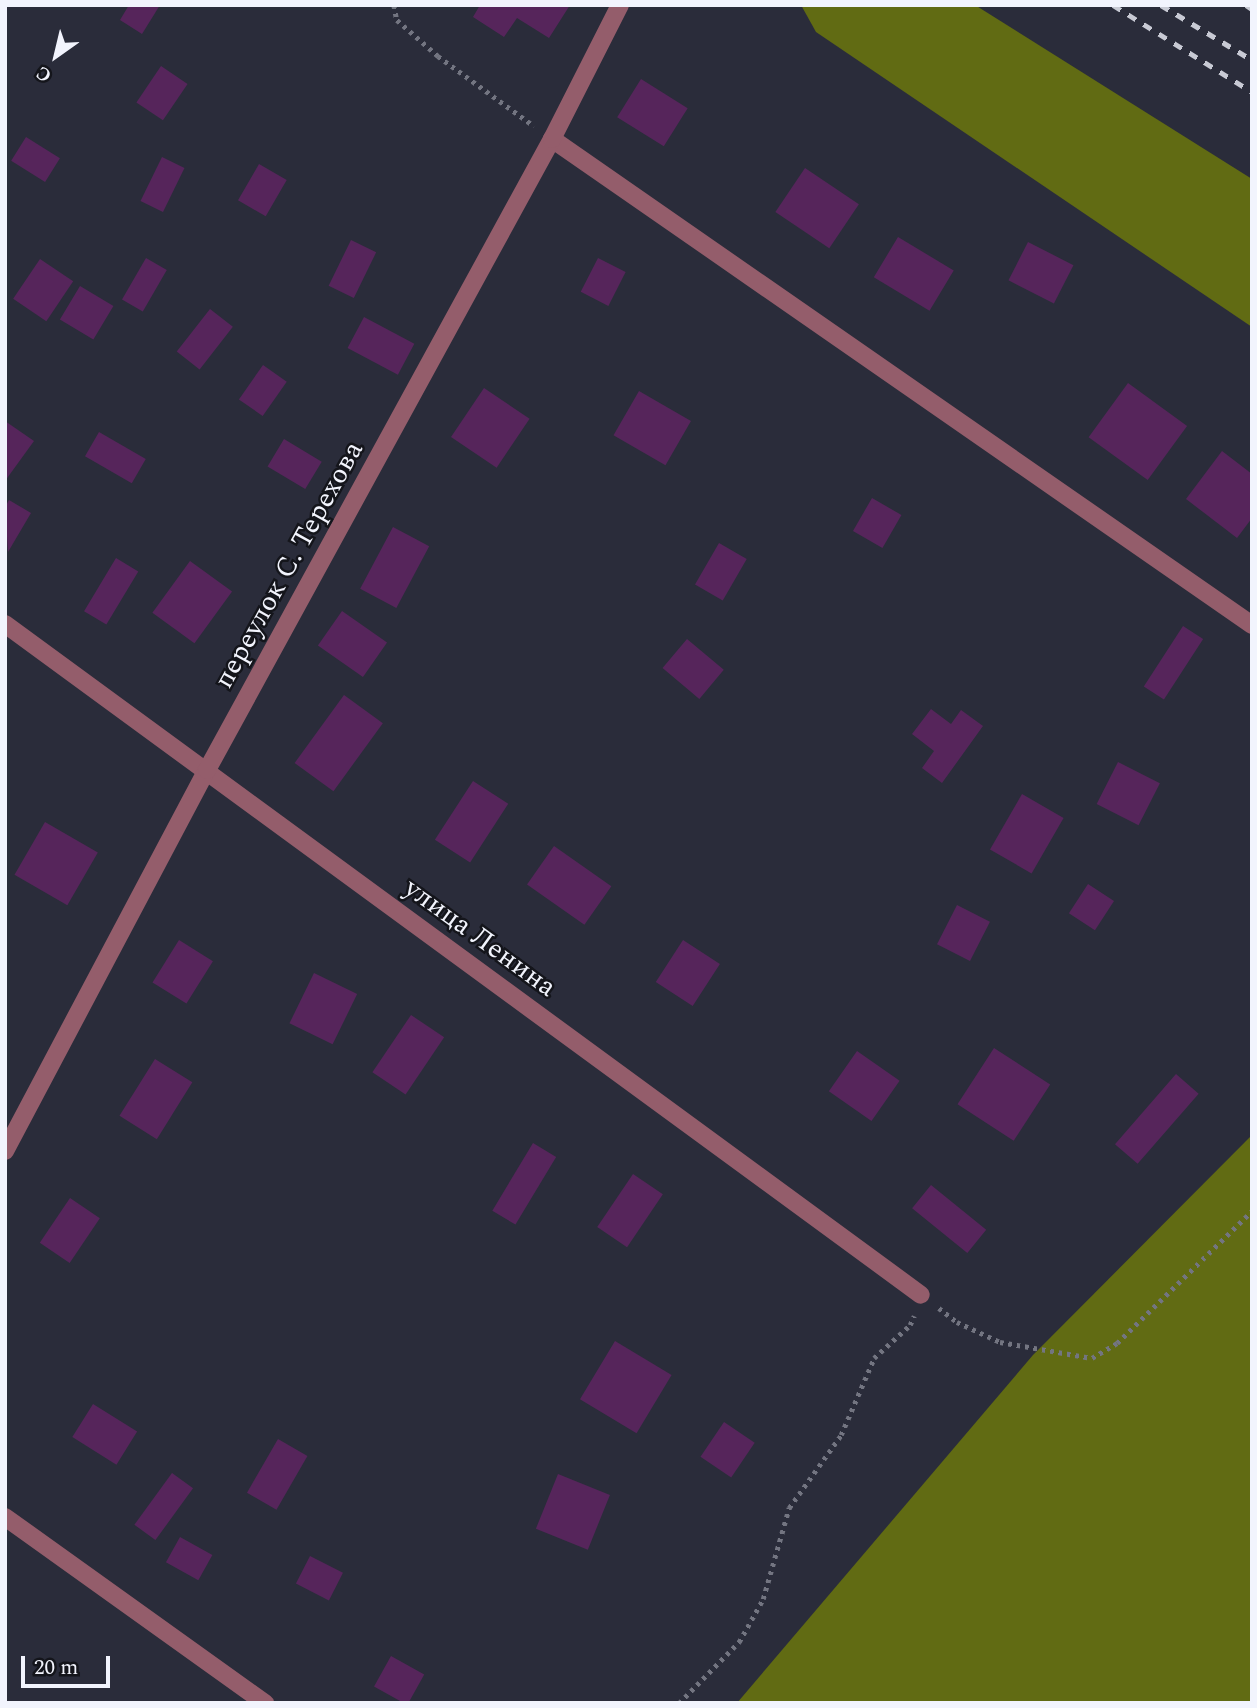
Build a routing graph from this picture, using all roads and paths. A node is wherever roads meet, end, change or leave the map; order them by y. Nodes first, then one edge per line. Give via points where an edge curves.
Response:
1 (394, 5) edge
2 (620, 5) edge
3 (552, 139) junction
4 (5, 624) edge
5 (1252, 625) edge
6 (207, 770) junction
7 (5, 1151) edge
8 (1252, 1211) edge
9 (922, 1295) junction
10 (5, 1517) edge
11 (265, 1703) edge
12 (679, 1703) edge

1 - 3 path via 397,20 438,56
2 - 3 street, переулок С. Терехова
3 - 5 street
3 - 6 street, переулок С. Терехова
4 - 6 street, улица Ленина
6 - 7 street, переулок С. Терехова
6 - 9 street, улица Ленина
8 - 9 path via 1117,1343 1092,1358 1000,1342 957,1322
9 - 12 path via 910,1325 874,1359 841,1435 789,1508 763,1599 739,1642
10 - 11 street

